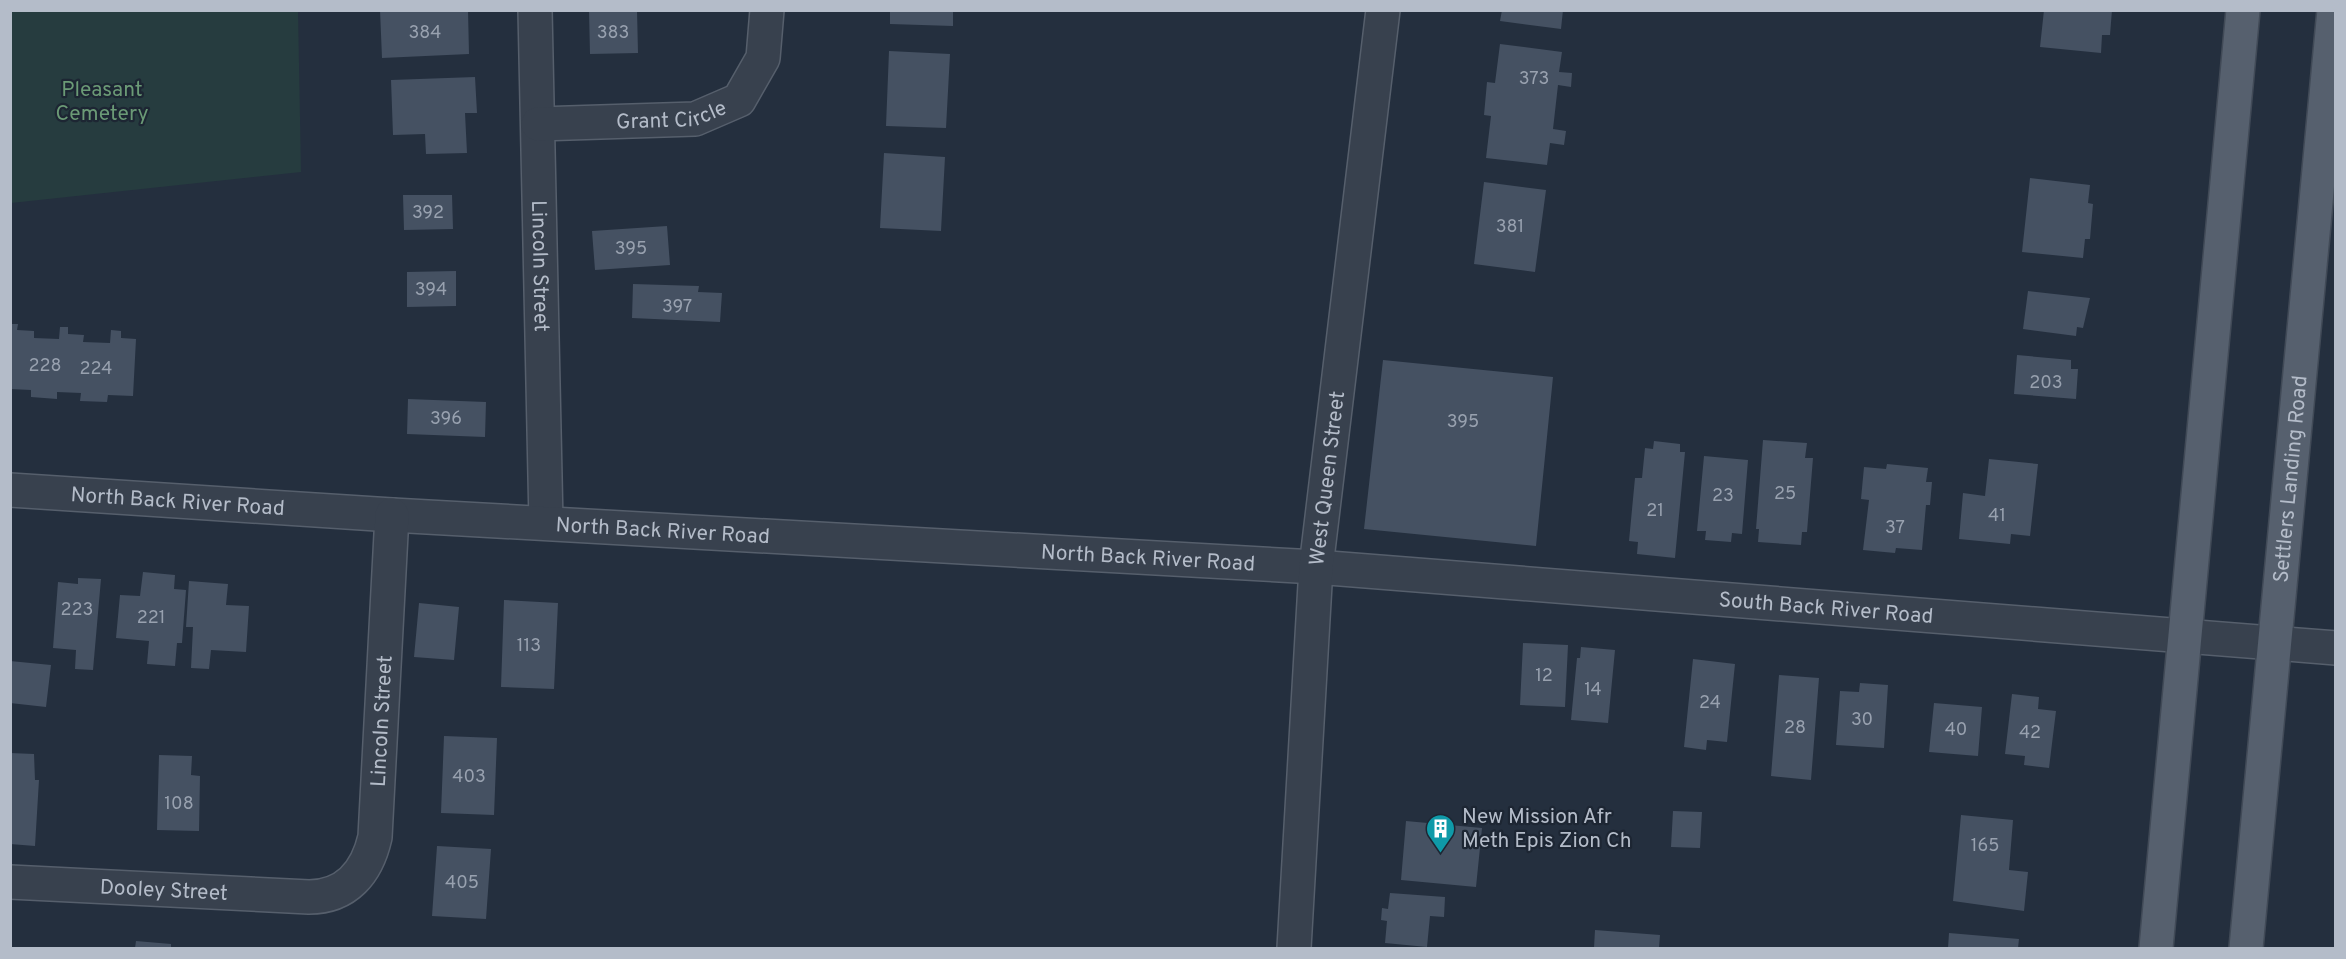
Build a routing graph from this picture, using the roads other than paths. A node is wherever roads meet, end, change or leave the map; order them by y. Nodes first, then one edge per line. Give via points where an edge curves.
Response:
1 (535, 10) edge
2 (767, 10) edge
3 (1383, 10) edge
4 (2243, 10) edge
5 (2334, 10) edge
6 (538, 124) junction
7 (10, 490) edge
8 (392, 515) junction
9 (546, 523) junction
10 (1316, 567) junction
11 (2184, 637) junction
12 (2274, 644) junction
13 (2336, 648) edge
14 (10, 882) edge
15 (320, 897) joint
16 (1294, 948) edge
17 (2156, 948) edge
18 (2246, 948) edge

1 - 6 street, Lincoln Street
2 - 6 street, Grant Circle via 763,58 739,100 695,119
3 - 10 street, West Queen Street
4 - 11 main road
5 - 12 main road, Settlers Landing Road
6 - 9 street, Lincoln Street
7 - 8 street, North Back River Road
8 - 9 street, North Back River Road
8 - 15 street, Lincoln Street via 375,837 355,881 339,892
9 - 10 street, North Back River Road
10 - 11 street, South Back River Road
10 - 16 street, West Queen Street
11 - 12 street, South Back River Road
11 - 17 main road
12 - 13 street, South Back River Road
12 - 18 main road, Settlers Landing Road
14 - 15 street, Dooley Street

